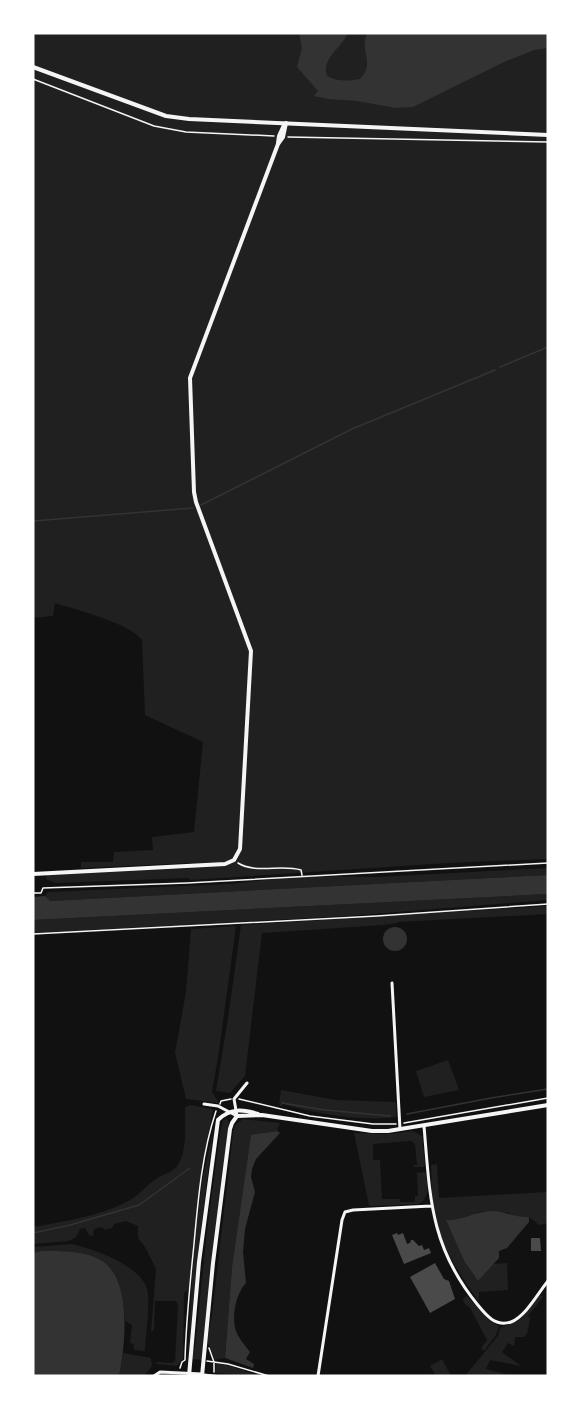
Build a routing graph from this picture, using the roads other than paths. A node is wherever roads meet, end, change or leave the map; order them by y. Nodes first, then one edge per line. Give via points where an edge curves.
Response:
1 (33, 67) edge
2 (286, 123) junction
3 (548, 135) edge
4 (278, 144) junction
5 (33, 874) edge
6 (392, 983) dead end
7 (247, 1083) dead end
8 (204, 1104) dead end
9 (548, 1105) edge
10 (236, 1110) junction
11 (228, 1112) junction
12 (262, 1115) junction
13 (237, 1116) junction
14 (424, 1126) junction
15 (400, 1130) junction
16 (431, 1206) junction
17 (548, 1281) edge
18 (189, 1375) edge
19 (202, 1375) edge
20 (154, 1376) edge
21 (213, 1376) edge
22 (219, 1376) edge
23 (318, 1376) edge

1 - 2 main road via 166,116
2 - 3 main road
2 - 4 main road
2 - 4 main road
4 - 5 main road via 190,378 196,502 252,651 240,849 234,860 225,864
6 - 15 street
7 - 10 street via 234,1099
8 - 11 street
9 - 14 main road
10 - 11 main road
10 - 12 main road
10 - 13 street
11 - 13 street
11 - 18 main road via 218,1120
12 - 13 main road
12 - 15 main road via 372,1131
13 - 19 main road via 229,1139
14 - 15 main road
14 - 16 street
16 - 17 street via 449,1262 468,1292 499,1324 516,1319
16 - 23 street via 345,1212
18 - 19 street
18 - 20 street via 160,1372
19 - 21 lane
21 - 22 lane

